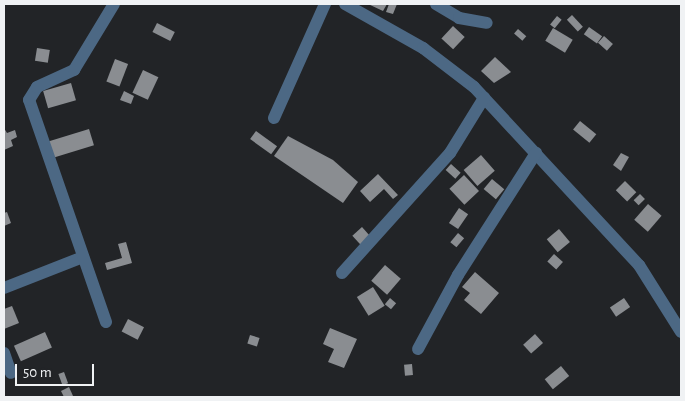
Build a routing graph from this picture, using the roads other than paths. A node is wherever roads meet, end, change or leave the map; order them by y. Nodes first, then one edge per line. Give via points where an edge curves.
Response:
1 (114, 4) edge
2 (325, 4) edge
3 (345, 4) edge
4 (436, 4) edge
5 (487, 23) dead end
6 (484, 98) junction
7 (274, 118) dead end
8 (536, 153) junction
9 (83, 257) junction
10 (342, 273) dead end
11 (4, 288) edge
12 (106, 322) dead end
13 (681, 332) edge
14 (418, 349) dead end
15 (4, 352) edge
16 (11, 373) dead end

1 - 9 street via 74,70 37,88 29,100
2 - 7 street
3 - 6 street via 422,48
4 - 5 street via 458,18
6 - 8 street
6 - 10 street via 450,153
8 - 13 street via 639,265
8 - 14 street via 458,275
9 - 11 street
9 - 12 street
15 - 16 street

